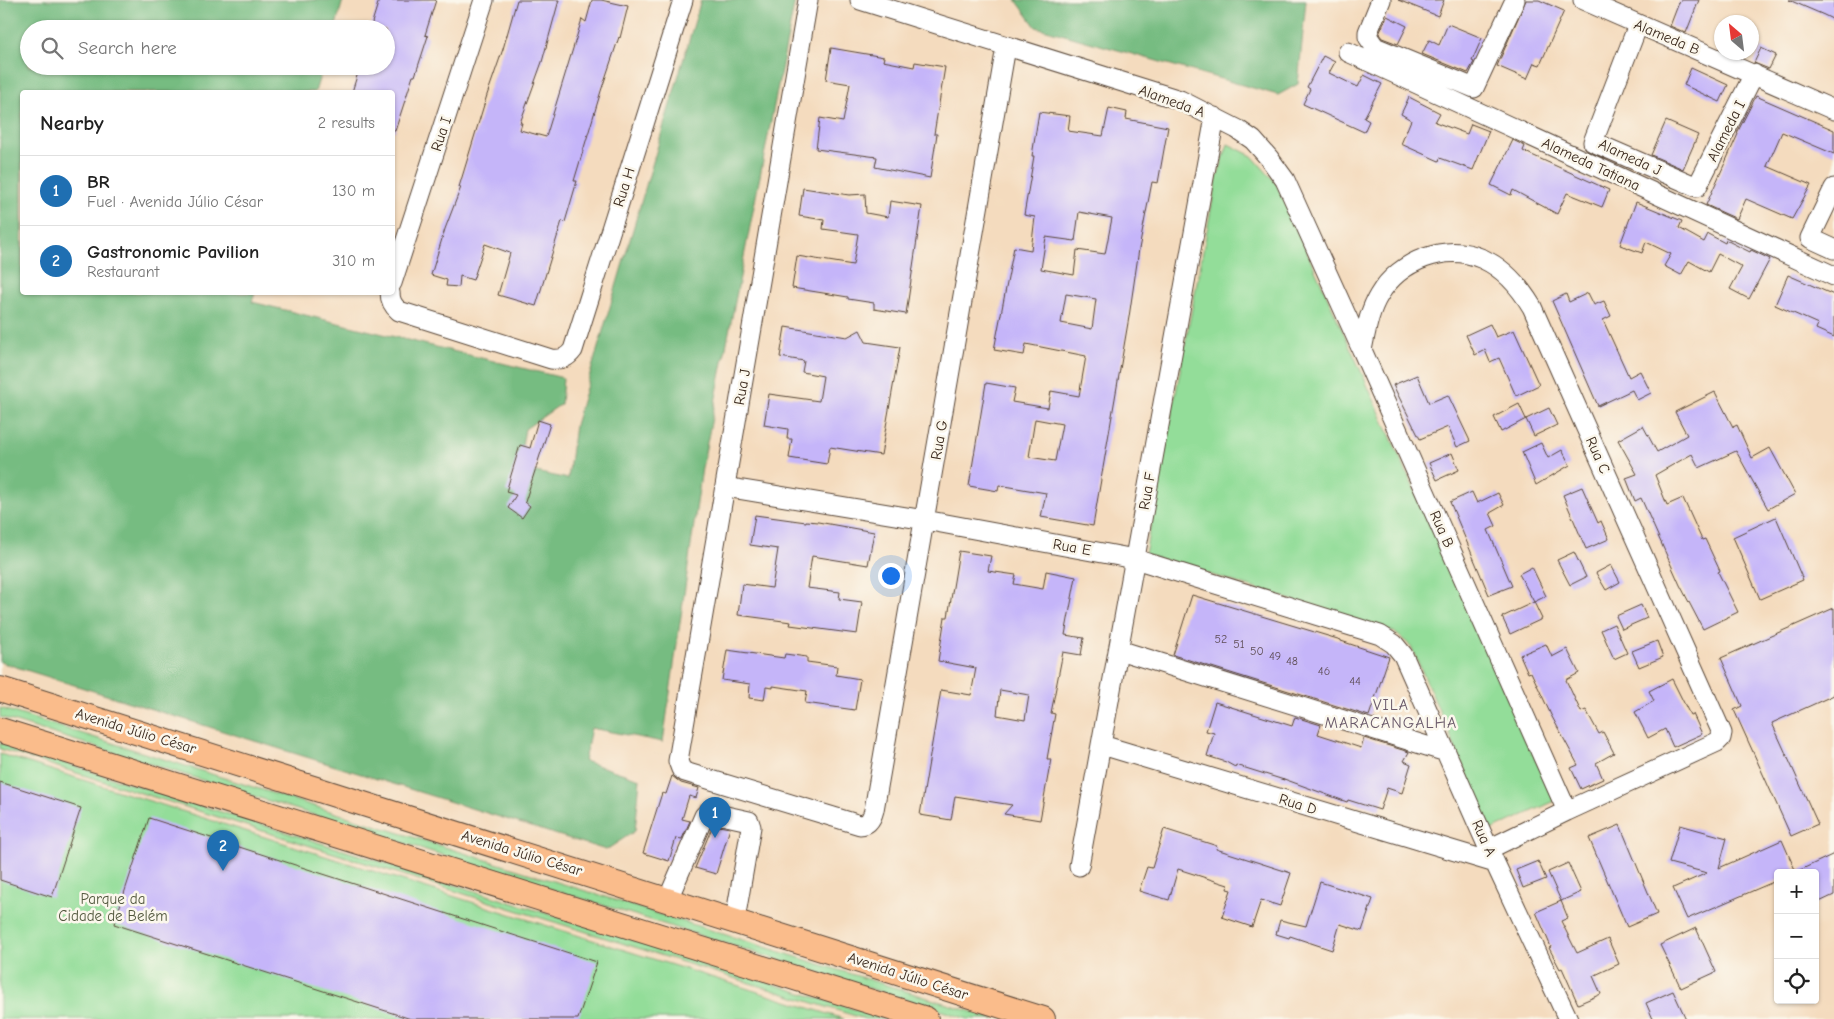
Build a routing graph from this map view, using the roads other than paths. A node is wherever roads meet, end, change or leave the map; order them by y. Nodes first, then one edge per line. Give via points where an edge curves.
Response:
1 (484, 0) edge
2 (683, 0) edge
3 (808, 0) edge
4 (860, 0) edge
5 (1381, 0) edge
6 (1516, 0) edge
7 (1583, 0) edge
8 (1638, 25) junction
9 (1006, 47) junction
10 (1348, 52) dead end
11 (1754, 74) junction
12 (1834, 110) edge
13 (1215, 117) junction
14 (1697, 187) joint
15 (1834, 188) edge
16 (1834, 249) edge
17 (395, 276) edge
18 (1834, 276) edge
19 (390, 295) edge
20 (1362, 350) junction
21 (725, 486) junction
22 (925, 520) junction
23 (1135, 559) junction
24 (1119, 650) junction
25 (1403, 655) joint
26 (0, 689) edge
27 (0, 730) edge
28 (1102, 745) junction
29 (1446, 752) junction
30 (1567, 810) junction
31 (860, 825) joint
32 (1492, 856) junction
33 (1079, 866) dead end
34 (668, 899) junction
35 (735, 920) junction
36 (902, 1016) edge
37 (926, 1019) edge
38 (1043, 1019) edge
39 (1568, 1019) edge

1 - 17 street, Rua I
2 - 19 street, Rua H via 573,350 568,356 551,360 400,311 393,305
3 - 21 street, Rua J
4 - 9 street, Alameda A
5 - 6 street via 1368,32 1375,47 1474,88
7 - 8 street, Alameda B
8 - 11 street, Alameda B
8 - 14 street, Alameda J via 1593,142
9 - 13 street, Alameda A via 1180,100
9 - 22 street, Rua G
10 - 18 street, Alameda Tatiana
11 - 12 street, Alameda B
11 - 14 street, Alameda I
13 - 20 street, Alameda A via 1253,140 1285,180
13 - 23 street, Rua F
15 - 16 street via 1810,238
20 - 30 street, Rua B
20 - 30 street, Rua C via 1378,296 1401,269 1420,260 1439,254 1482,258 1499,268 1524,294 1720,725 1722,733 1717,742
21 - 22 street, Rua E
21 - 31 street, Rua J via 678,761 681,769
22 - 23 street, Rua E
22 - 31 street, Rua G via 874,810 870,821
23 - 24 street, Rua F
23 - 25 street, Rua E via 1380,635
24 - 28 street, Rua F
24 - 29 street
25 - 29 street, Rua A
26 - 34 main road, Avenida Júlio César
27 - 36 main road
28 - 32 street, Rua D
28 - 33 street, Rua F
29 - 32 street, Rua A
30 - 32 street
32 - 39 street, Rua A
34 - 35 main road, Avenida Júlio César
34 - 35 street via 708,812 749,821 751,828
35 - 38 main road, Avenida Júlio César
36 - 37 main road

